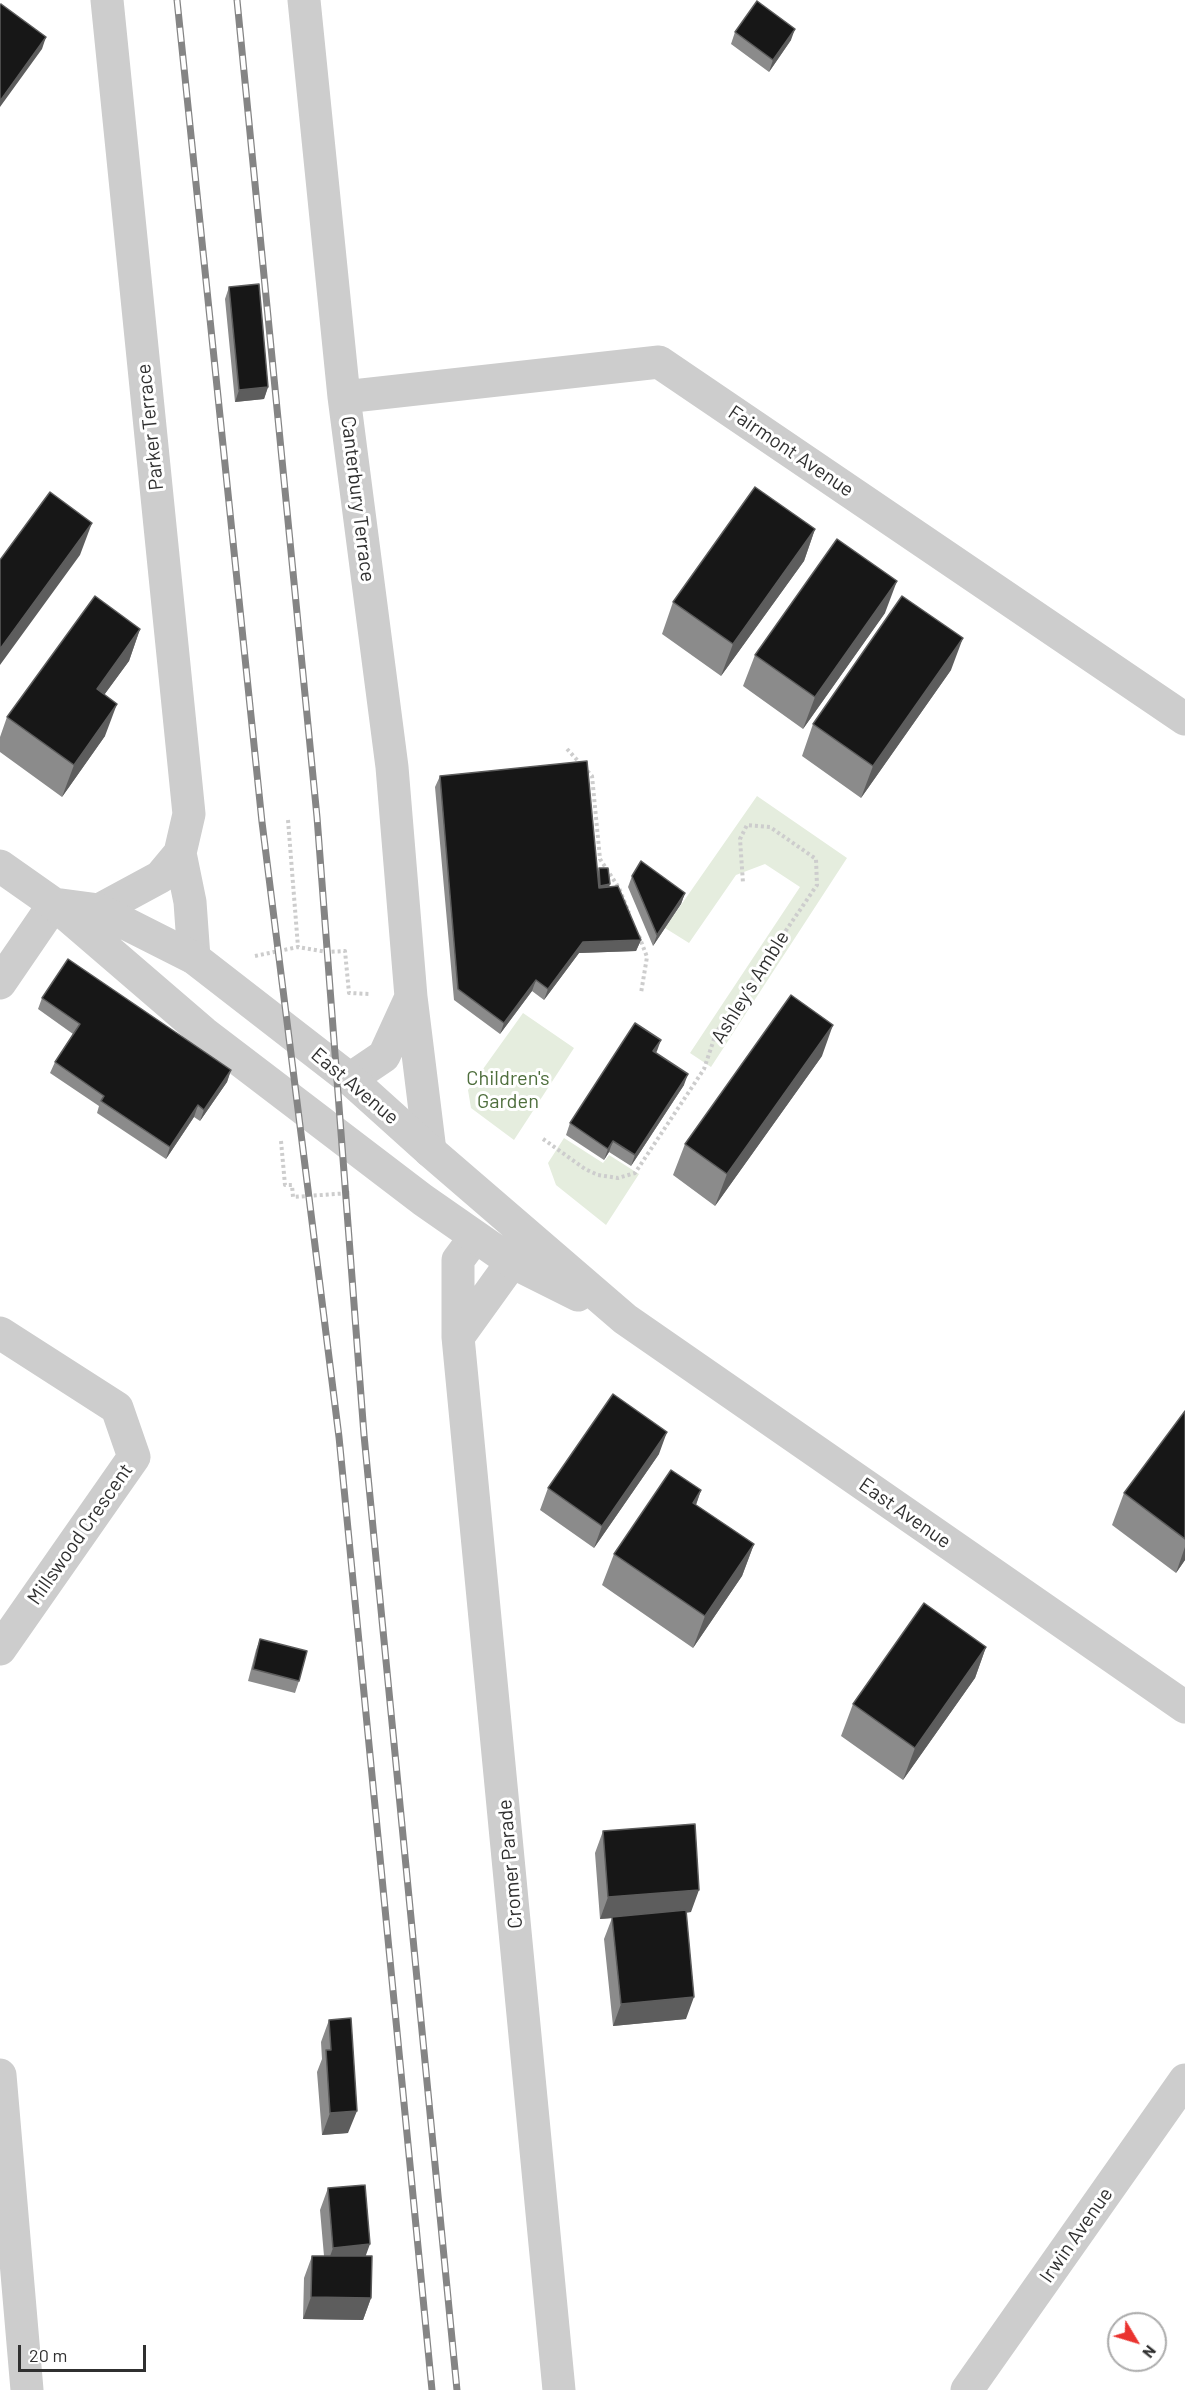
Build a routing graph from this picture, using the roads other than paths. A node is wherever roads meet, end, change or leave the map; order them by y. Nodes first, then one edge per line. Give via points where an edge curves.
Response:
1 (106, 0) edge
2 (304, 0) edge
3 (345, 397) junction
4 (1185, 719) edge
5 (180, 852) junction
6 (0, 866) edge
7 (54, 904) junction
8 (99, 910) junction
9 (194, 958) junction
10 (0, 983) edge
11 (411, 997) junction
12 (350, 1079) junction
13 (430, 1151) junction
14 (475, 1236) junction
15 (512, 1262) junction
16 (625, 1319) junction
17 (0, 1333) edge
18 (458, 1337) junction
19 (0, 1649) edge
20 (1185, 1707) edge
21 (0, 2075) edge
22 (1185, 2080) edge
23 (6, 2228) edge
24 (27, 2390) edge
25 (559, 2390) edge
26 (967, 2390) edge

1 - 5 street, Parker Terrace via 189,814
2 - 3 street, Canterbury Terrace
3 - 4 street, Fairmont Avenue via 659,362
3 - 11 street, Canterbury Terrace via 392,767
5 - 8 street, Parker Terrace via 160,877
5 - 9 street, Parker Terrace
6 - 7 street, East Avenue
7 - 8 street, East Avenue
7 - 10 street
7 - 14 street, East Avenue via 204,1034
8 - 9 street, East Avenue
9 - 12 street, East Avenue
11 - 12 street, Canterbury Terrace via 384,1056
11 - 13 street, Canterbury Terrace
12 - 13 street, East Avenue
13 - 16 street, East Avenue
14 - 15 street, East Avenue
14 - 18 street, Cromer Parade via 458,1260
15 - 16 street, East Avenue
15 - 18 street
16 - 20 street, East Avenue
17 - 19 street, Millswood Crescent via 117,1408 134,1457
18 - 25 street, Cromer Parade
21 - 23 street
22 - 26 street, Irwin Avenue
23 - 24 street

